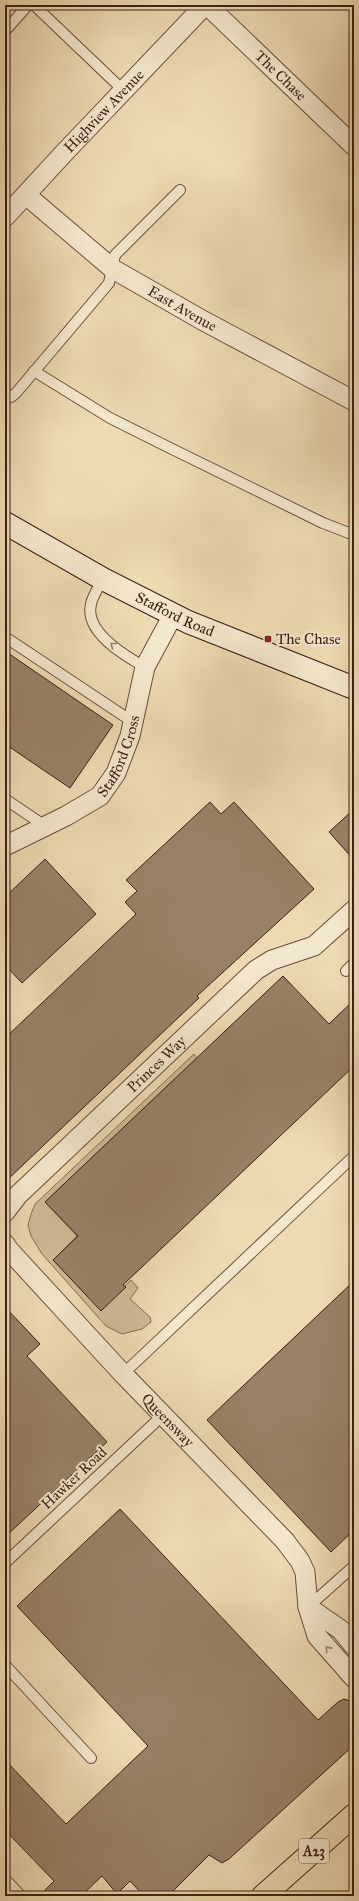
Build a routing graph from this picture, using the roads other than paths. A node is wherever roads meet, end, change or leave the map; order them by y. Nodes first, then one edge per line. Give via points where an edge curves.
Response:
1 (28, 5) edge
2 (34, 5) edge
3 (206, 5) edge
4 (5, 31) edge
5 (123, 90) junction
6 (354, 146) edge
7 (180, 190) dead end
8 (26, 195) junction
9 (5, 217) edge
10 (113, 269) junction
11 (34, 371) junction
12 (5, 394) edge
13 (354, 401) edge
14 (5, 523) edge
15 (354, 534) edge
16 (103, 579) junction
17 (173, 615) junction
18 (5, 637) edge
19 (145, 667) junction
20 (354, 688) edge
21 (133, 722) junction
22 (5, 799) edge
23 (45, 826) junction
24 (5, 846) edge
25 (354, 910) edge
26 (354, 963) edge
27 (346, 970) dead end
28 (354, 1156) edge
29 (5, 1212) edge
30 (5, 1244) edge
31 (123, 1374) junction
32 (163, 1415) junction
33 (5, 1563) edge
34 (354, 1566) edge
35 (308, 1607) junction
36 (354, 1646) edge
37 (5, 1665) edge
38 (354, 1678) edge
39 (91, 1758) dead end
40 (354, 1815) edge
41 (5, 1879) edge
42 (21, 1896) edge
43 (263, 1896) edge

1 - 4 lane
2 - 5 lane
3 - 5 street, Highview Avenue
3 - 6 street, The Chase
5 - 8 street, Highview Avenue
7 - 10 lane via 116,255
8 - 9 street, Highview Avenue
8 - 10 street, East Avenue
10 - 11 lane via 109,282
10 - 13 street, East Avenue
11 - 12 lane via 11,397
11 - 15 lane via 110,418 168,448 323,523
14 - 16 main road, Stafford Road
16 - 17 main road, Stafford Road
19 -> 16 lane via 101,636 96,628 91,605
17 - 19 street, Stafford Cross
17 - 20 main road, Stafford Road via 242,645
18 - 21 lane
19 - 21 street, Stafford Cross
21 - 23 street, Stafford Cross via 116,773 100,796
22 - 23 lane
23 - 24 street, Stafford Cross
25 - 29 street, Princes Way via 314,946 272,960 256,970 18,1195
26 - 27 lane
28 - 31 lane
30 - 31 street, Queensway
31 - 32 street, Queensway
32 - 33 lane, Hawker Road
32 - 35 street, Queensway via 285,1541 305,1572
34 - 35 lane
35 - 36 street via 341,1630
38 -> 35 street, Queensway via 317,1636
37 - 39 lane
40 - 43 highway, A23
41 - 42 lane

